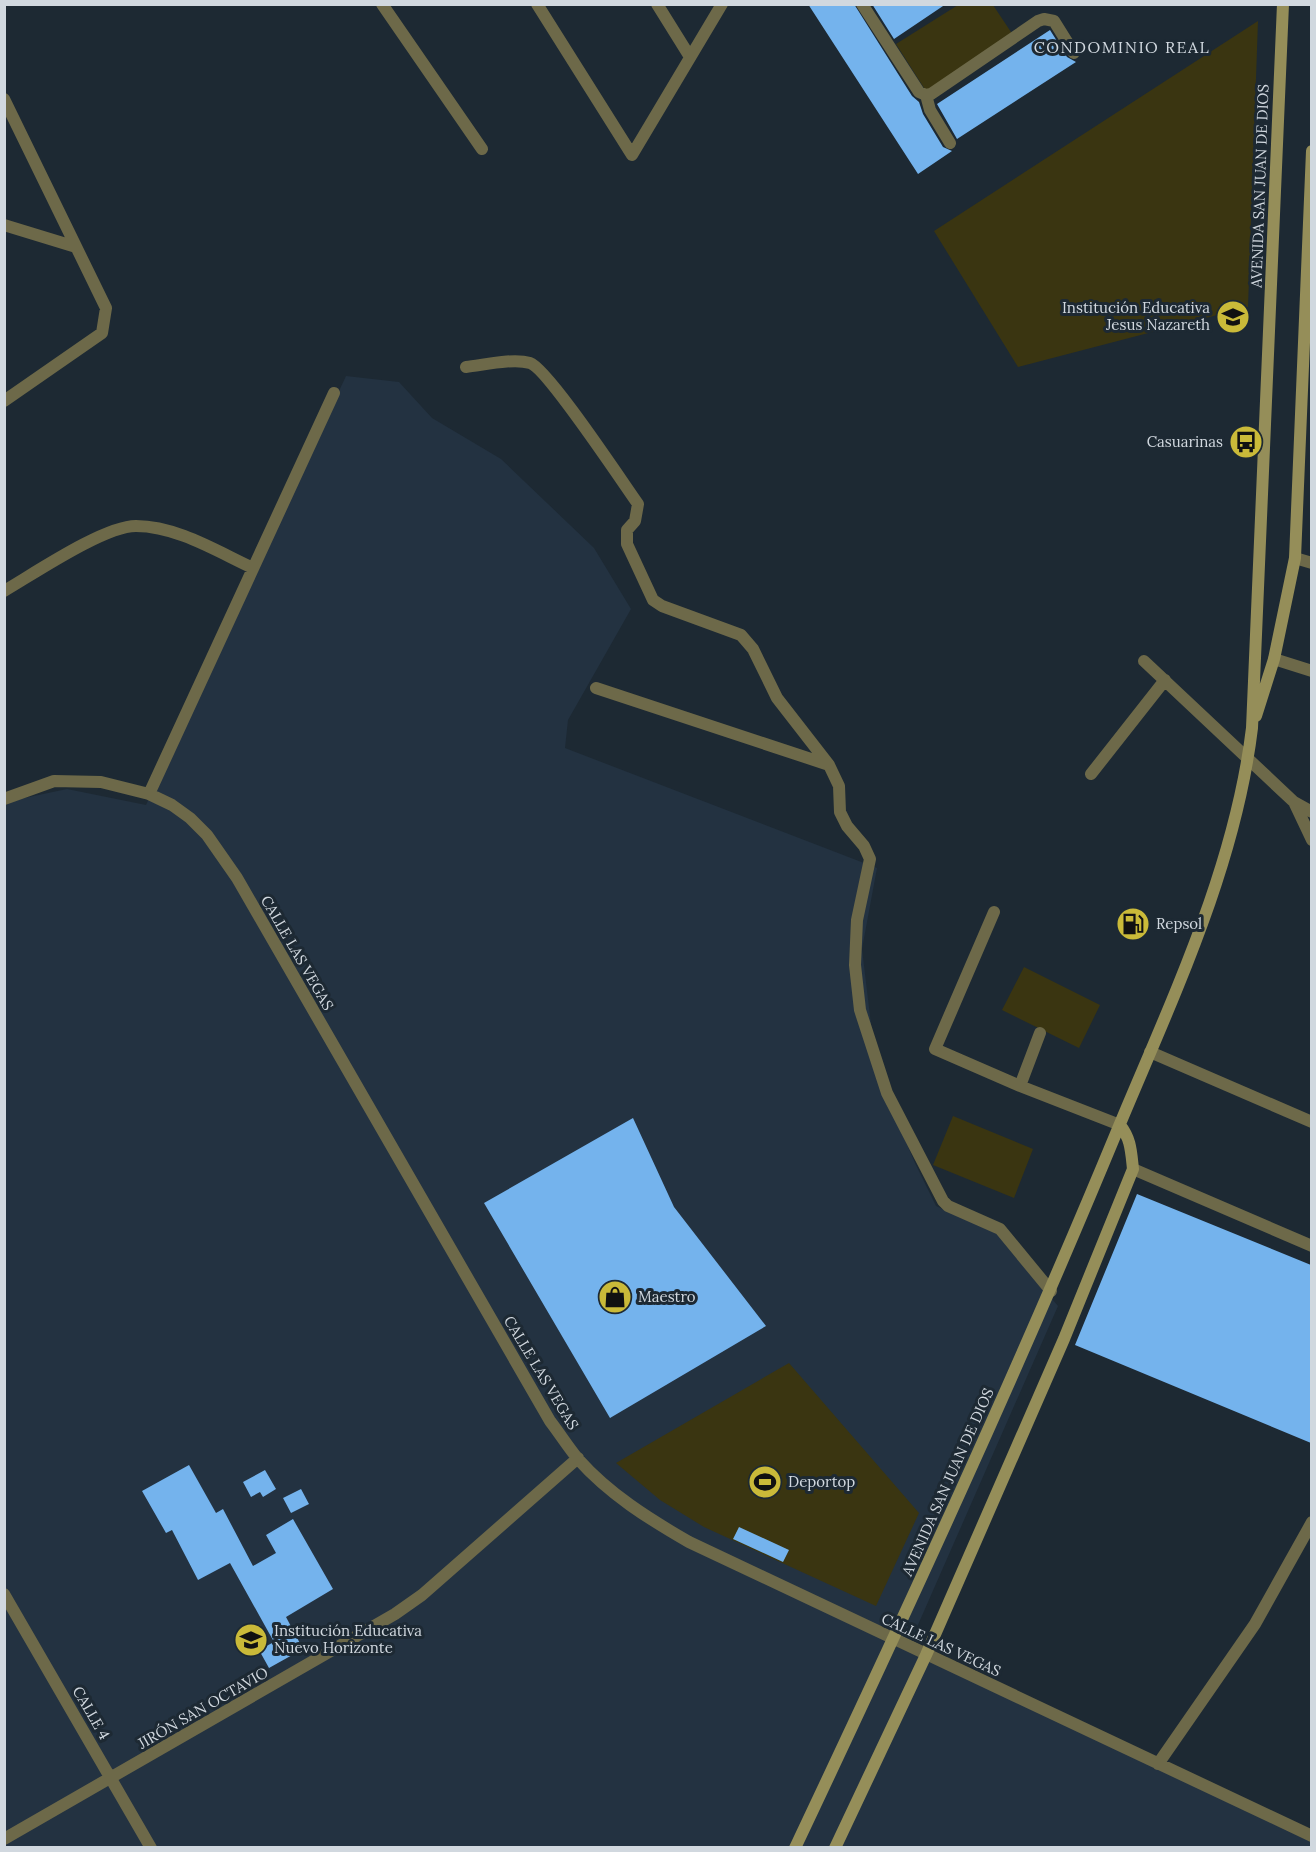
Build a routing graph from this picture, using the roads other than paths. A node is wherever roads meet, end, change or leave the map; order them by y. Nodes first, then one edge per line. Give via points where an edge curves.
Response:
1 (382, 4) edge
2 (537, 4) edge
3 (657, 4) edge
4 (722, 4) edge
5 (862, 4) edge
6 (1283, 4) edge
7 (1074, 53) dead end
8 (690, 57) junction
9 (926, 95) junction
10 (4, 99) edge
11 (950, 143) dead end
12 (482, 149) dead end
13 (1311, 151) edge
14 (4, 225) edge
15 (76, 247) junction
16 (1308, 323) edge
17 (466, 367) dead end
18 (334, 393) dead end
19 (4, 401) edge
20 (1295, 558) junction
21 (1311, 563) edge
22 (253, 568) junction
23 (4, 591) edge
24 (1274, 658) junction
25 (1144, 660) dead end
26 (1311, 671) edge
27 (1164, 680) junction
28 (596, 688) dead end
29 (1252, 728) junction
30 (1248, 759) junction
31 (829, 765) junction
32 (1091, 774) dead end
33 (149, 794) junction
34 (4, 798) edge
35 (1294, 802) junction
36 (1311, 812) edge
37 (1311, 840) edge
38 (994, 912) dead end
39 (1040, 1033) dead end
40 (1150, 1052) junction
41 (1020, 1086) junction
42 (1311, 1122) edge
43 (1120, 1125) junction
44 (1133, 1169) junction
45 (1311, 1246) edge
46 (1051, 1291) junction
47 (578, 1458) junction
48 (1311, 1522) edge
49 (4, 1594) edge
50 (893, 1639) junction
51 (926, 1654) junction
52 (1158, 1764) junction
53 (111, 1778) junction
54 (1311, 1836) edge
55 (4, 1839) edge
56 (151, 1848) edge
57 (795, 1848) edge
58 (835, 1848) edge

1 - 12 street
2 - 8 street via 632,155
3 - 8 street
4 - 8 street
5 - 9 street via 919,92
6 - 29 main road, AVENIDA SAN JUAN DE DIOS
7 - 9 street via 1054,21 1044,19
9 - 11 street via 930,110
10 - 15 street
13 - 16 main road, AVENIDA SAN JUAN DE DIOS
14 - 15 street
15 - 19 street via 106,308 102,333
16 - 20 main road, AVENIDA SAN JUAN DE DIOS
17 - 31 street via 521,361 536,365 638,504 635,521 627,530 627,544 652,600 741,635 753,649 777,698
18 - 22 street
20 - 21 street
20 - 24 main road, AVENIDA SAN JUAN DE DIOS
22 - 23 street via 174,533 135,526 95,539
22 - 33 street
24 - 26 street
24 - 29 main road, AVENIDA SAN JUAN DE DIOS
25 - 27 street
27 - 30 street
27 - 32 street
28 - 31 street
29 - 30 main road, AVENIDA SAN JUAN DE DIOS
30 - 35 street
30 - 40 main road, AVENIDA SAN JUAN DE DIOS via 1227,848
31 - 46 street via 839,786 840,812 870,859 857,920 855,965 860,1010 887,1093 943,1201 1000,1229
33 - 34 street, CALLE LAS VEGAS via 100,782 54,781
33 - 47 street, CALLE LAS VEGAS via 190,818 222,854 550,1421
35 - 36 street
35 - 37 street
38 - 41 street via 934,1049
39 - 41 street
40 - 42 street
40 - 43 main road, AVENIDA SAN JUAN DE DIOS
41 - 43 street
43 - 44 main road via 1128,1135
43 - 46 main road, AVENIDA SAN JUAN DE DIOS
44 - 45 street
44 - 51 main road via 1065,1339
46 - 50 main road, AVENIDA SAN JUAN DE DIOS
47 - 50 street, CALLE LAS VEGAS via 616,1495 673,1534
47 - 53 street, JIRÓN SAN OCTAVIO via 395,1614
48 - 52 street via 1255,1624
49 - 53 street, CALLE 4
50 - 51 street, CALLE LAS VEGAS
50 - 57 main road, AVENIDA SAN JUAN DE DIOS
51 - 52 street, CALLE LAS VEGAS
51 - 58 main road
52 - 54 street, CALLE LAS VEGAS
53 - 55 street, JIRÓN SAN OCTAVIO
53 - 56 street, CALLE 4

